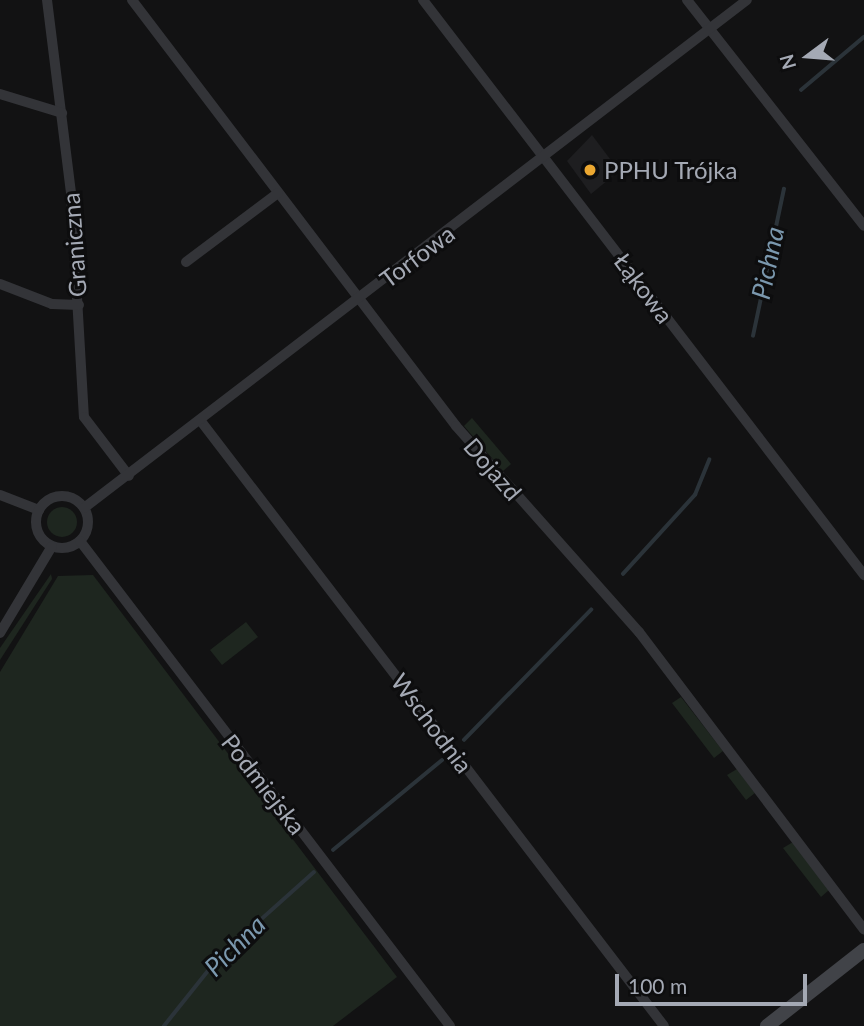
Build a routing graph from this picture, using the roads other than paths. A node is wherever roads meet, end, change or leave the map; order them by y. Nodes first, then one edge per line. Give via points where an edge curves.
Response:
1 (47, 0) edge
2 (132, 0) edge
3 (423, 0) edge
4 (687, 0) edge
5 (747, 0) edge
6 (709, 29) junction
7 (0, 94) edge
8 (62, 113) junction
9 (544, 158) junction
10 (278, 193) junction
11 (864, 226) edge
12 (186, 262) dead end
13 (0, 284) edge
14 (359, 299) junction
15 (79, 306) junction
16 (200, 420) junction
17 (130, 476) junction
18 (0, 495) edge
19 (84, 508) junction
20 (39, 510) junction
21 (80, 541) junction
22 (52, 546) junction
23 (864, 575) edge
24 (0, 633) edge
25 (864, 930) edge
26 (864, 950) edge
27 (450, 1026) edge
28 (664, 1026) edge
29 (767, 1026) edge

1 - 8 street, Graniczna
2 - 10 street, Dojazd
3 - 9 street, Łąkowa
4 - 6 street
5 - 6 street, Torfowa
6 - 9 street, Torfowa
6 - 11 street
7 - 8 street
8 - 15 street, Graniczna
9 - 14 street, Torfowa
9 - 23 street, Łąkowa
10 - 12 street
10 - 14 street, Dojazd
13 - 15 street via 52,303
14 - 16 street, Torfowa
14 - 25 street, Dojazd via 456,426 639,632
15 - 17 street, Graniczna via 84,417
16 - 17 street, Torfowa
16 - 28 street, Wschodnia
17 - 19 street, Torfowa
18 - 20 street
19 - 20 street via 65,496 50,499
19 - 21 street via 88,525
20 - 22 street via 37,527
21 - 22 street via 67,547
21 - 27 street, Podmiejska
22 - 24 street
26 - 29 street

